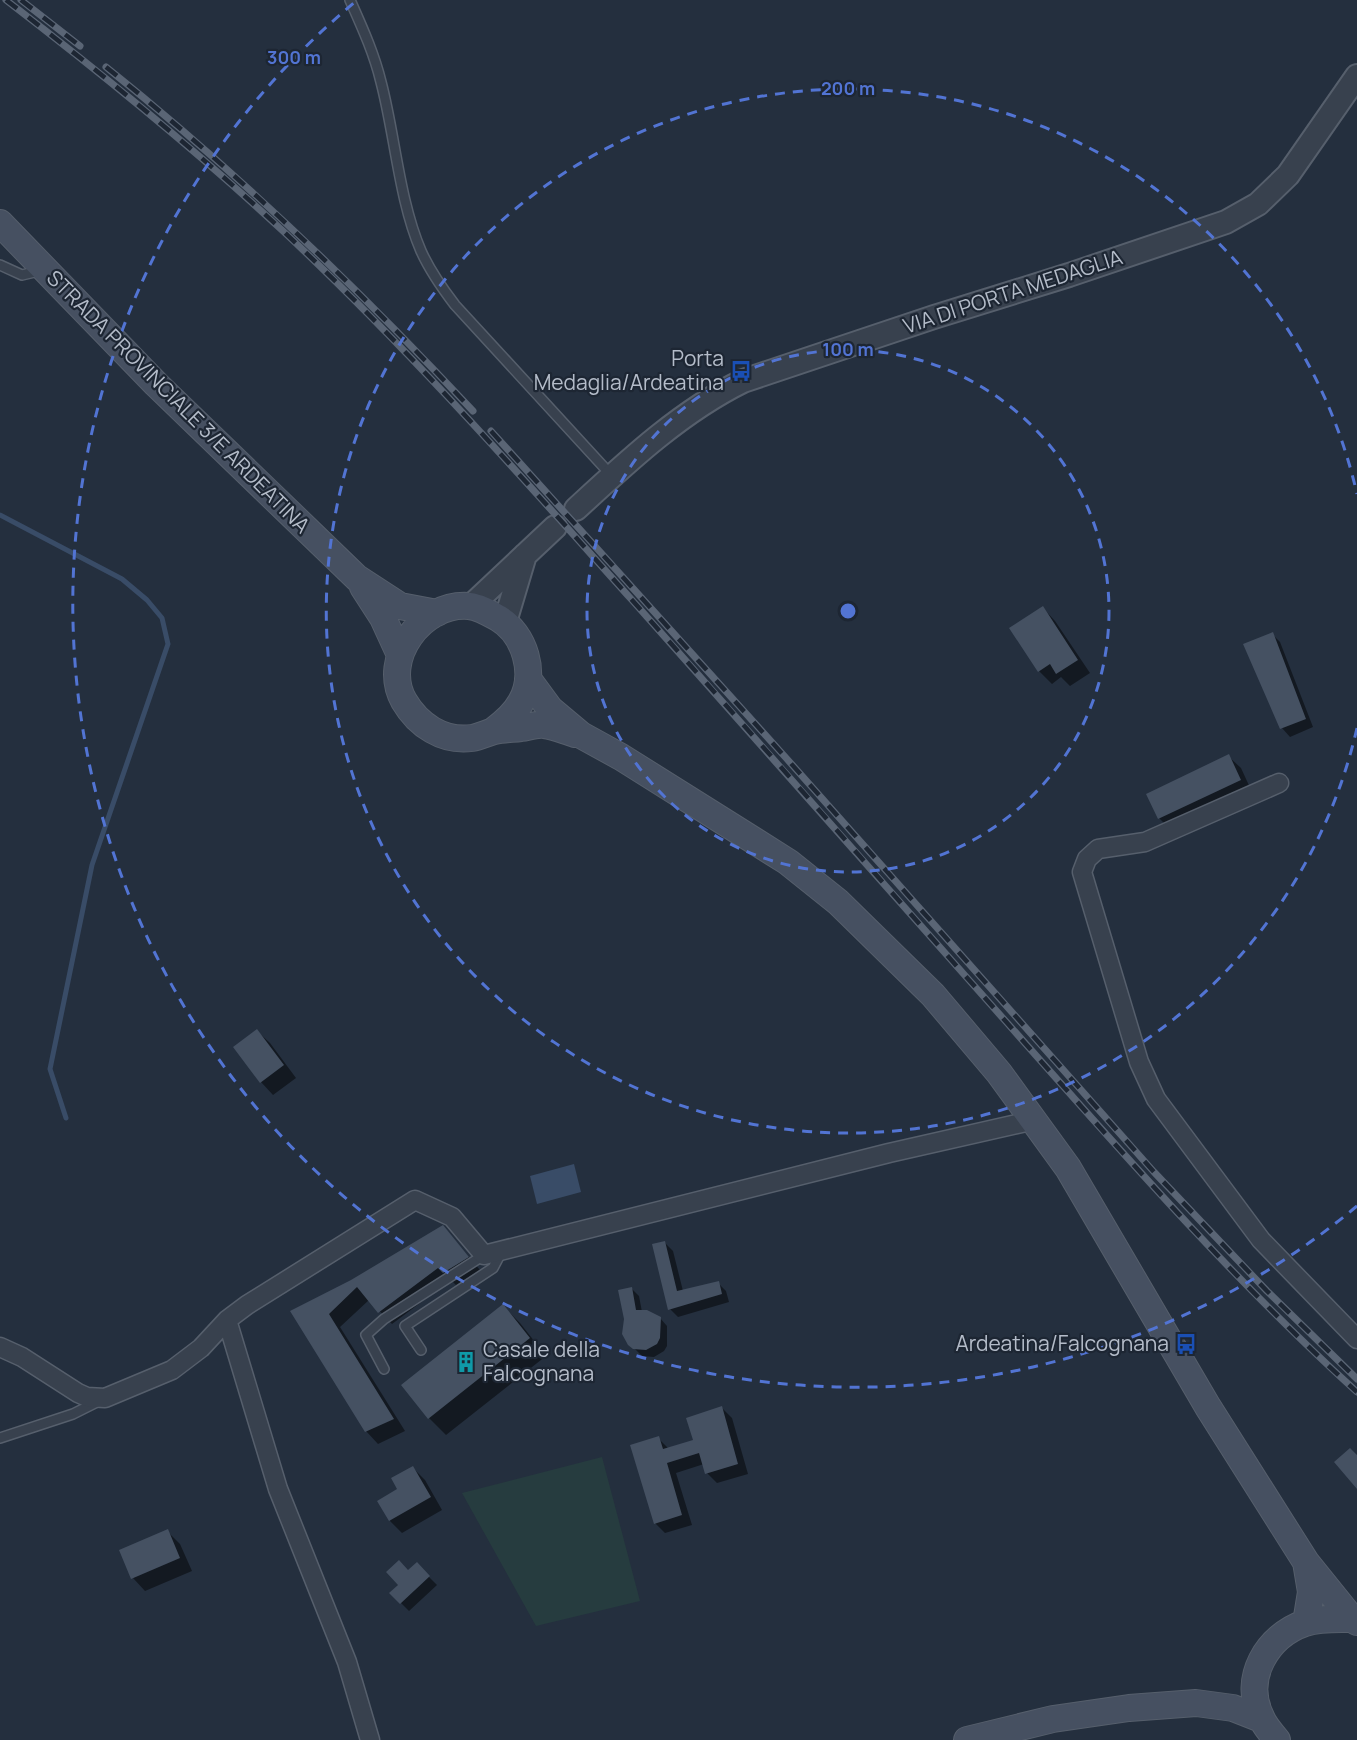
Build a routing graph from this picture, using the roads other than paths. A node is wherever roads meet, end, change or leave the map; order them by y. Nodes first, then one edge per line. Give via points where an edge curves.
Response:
1 (350, 0) edge
2 (1357, 75) edge
3 (0, 223) edge
4 (0, 265) edge
5 (45, 270) junction
6 (612, 476) junction
7 (576, 509) dead end
8 (555, 527) dead end
9 (525, 554) junction
10 (357, 578) junction
11 (471, 606) junction
12 (437, 613) junction
13 (505, 622) junction
14 (400, 655) junction
15 (528, 680) junction
16 (493, 731) junction
17 (581, 735) junction
18 (1279, 783) dead end
19 (1035, 1120) junction
20 (493, 1253) junction
21 (227, 1320) junction
22 (1357, 1339) edge
23 (0, 1347) edge
24 (421, 1350) dead end
25 (384, 1369) dead end
26 (105, 1398) junction
27 (0, 1438) edge
28 (1306, 1562) junction
29 (1354, 1621) edge
30 (1306, 1623) junction
31 (1256, 1671) junction
32 (1196, 1703) junction
33 (1261, 1719) junction
34 (370, 1740) edge
35 (966, 1740) edge
36 (1277, 1740) edge

1 - 6 lane via 381,81 410,221 436,279 455,305
2 - 6 street, VIA DI PORTA MEDAGLIA via 1288,176 1241,215 1080,272 743,381 687,415
3 - 5 main road, STRADA PROVINCIALE 3/E ARDEATINA
4 - 5 lane via 22,275
5 - 10 main road, STRADA PROVINCIALE 3/E ARDEATINA via 156,384
6 - 7 street, VIA DI PORTA MEDAGLIA
8 - 9 street
9 - 11 street
9 - 13 street
10 - 12 main road, STRADA PROVINCIALE 3/E ARDEATINA via 400,606
10 - 14 main road, STRADA PROVINCIALE 3/E ARDEATINA via 383,618
11 - 12 main road, STRADA PROVINCIALE 3/E ARDEATINA
11 - 13 main road, STRADA PROVINCIALE 3/E ARDEATINA
12 - 14 main road, STRADA PROVINCIALE 3/E ARDEATINA via 408,637
13 - 15 main road, STRADA PROVINCIALE 3/E ARDEATINA via 519,639 527,658
14 - 16 main road, STRADA PROVINCIALE 3/E ARDEATINA via 402,697 413,716 430,730 450,737 472,738
15 - 16 main road, STRADA PROVINCIALE 3/E ARDEATINA via 523,700 510,718
15 - 17 main road, STRADA PROVINCIALE 3/E ARDEATINA via 550,709
16 - 17 main road, STRADA PROVINCIALE 3/E ARDEATINA via 543,725
17 - 19 main road, STRADA PROVINCIALE 3/E ARDEATINA via 760,842 838,902 933,995
18 - 22 street via 1145,842 1098,849 1087,859 1082,872 1139,1062 1156,1099 1261,1240
19 - 20 street
19 - 28 main road, STRADA PROVINCIALE 3/E ARDEATINA via 1068,1168 1208,1407
20 - 21 street via 452,1217 414,1200
20 - 24 lane via 494,1268 405,1326
20 - 25 lane via 384,1319 366,1335
21 - 26 street via 201,1348 172,1370
21 - 34 street via 278,1489 347,1662
23 - 26 street via 78,1393
26 - 27 lane via 73,1414
28 - 29 main road, STRADA PROVINCIALE 3/E ARDEATINA
28 - 30 main road, STRADA PROVINCIALE 3/E ARDEATINA via 1311,1592
29 - 30 main road, STRADA PROVINCIALE 3/E ARDEATINA via 1322,1619
30 - 31 main road, STRADA PROVINCIALE 3/E ARDEATINA via 1275,1642
31 - 32 main road via 1233,1689
31 - 33 main road via 1255,1691
32 - 33 main road via 1233,1708
32 - 35 main road via 1089,1713
33 - 36 main road

